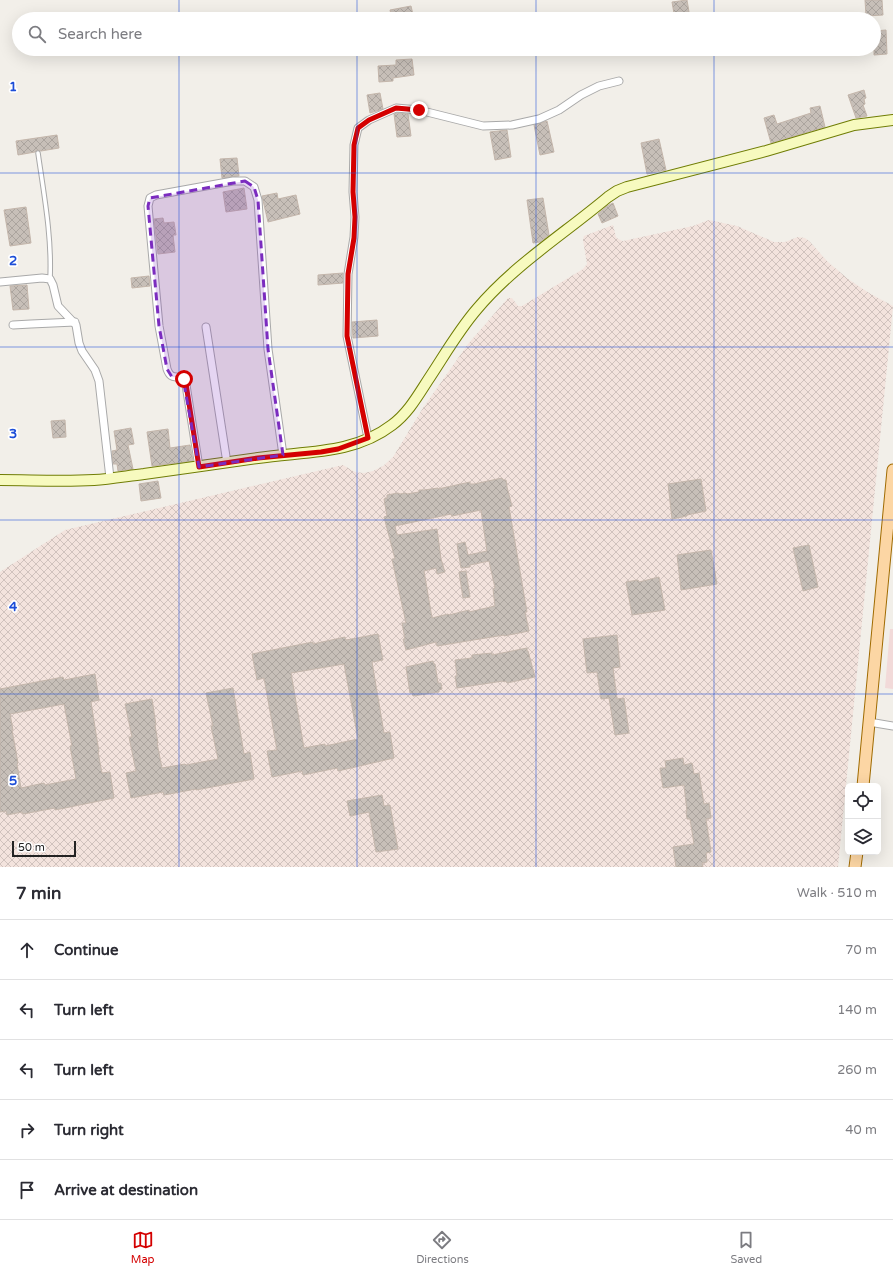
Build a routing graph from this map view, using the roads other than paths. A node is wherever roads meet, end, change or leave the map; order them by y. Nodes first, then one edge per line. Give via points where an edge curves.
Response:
1 (620, 81) dead end
2 (893, 120) edge
3 (38, 153) dead end
4 (50, 279) junction
5 (0, 282) edge
6 (74, 322) junction
7 (13, 326) dead end
8 (206, 327) dead end
9 (368, 438) junction
10 (283, 455) junction
11 (227, 463) junction
12 (199, 467) junction
13 (893, 470) edge
14 (110, 478) junction
15 (0, 480) edge
16 (890, 518) edge
17 (869, 722) junction
18 (893, 726) edge
19 (863, 783) edge
20 (857, 855) edge
21 (855, 867) edge

1 - 9 street via 599,86 539,119 512,125 483,126 419,110 396,108 358,128 354,145 355,217 348,274 347,336
2 - 9 street via 854,125 617,191 512,273 476,310 401,418
3 - 4 lane via 49,234
4 - 5 street
4 - 6 street via 58,306
6 - 7 street
6 - 14 street via 82,351 95,370 98,382
8 - 11 street
9 - 10 street via 338,449
10 - 11 street
10 - 12 street via 268,349 258,200 254,187 245,180 233,181 156,195 150,198 148,206 159,326 166,369 172,377 184,379 186,384
11 - 12 street
12 - 14 street
13 - 16 main road
14 - 15 street via 65,481
16 - 17 main road
17 - 18 street
17 - 19 main road
20 - 21 main road

